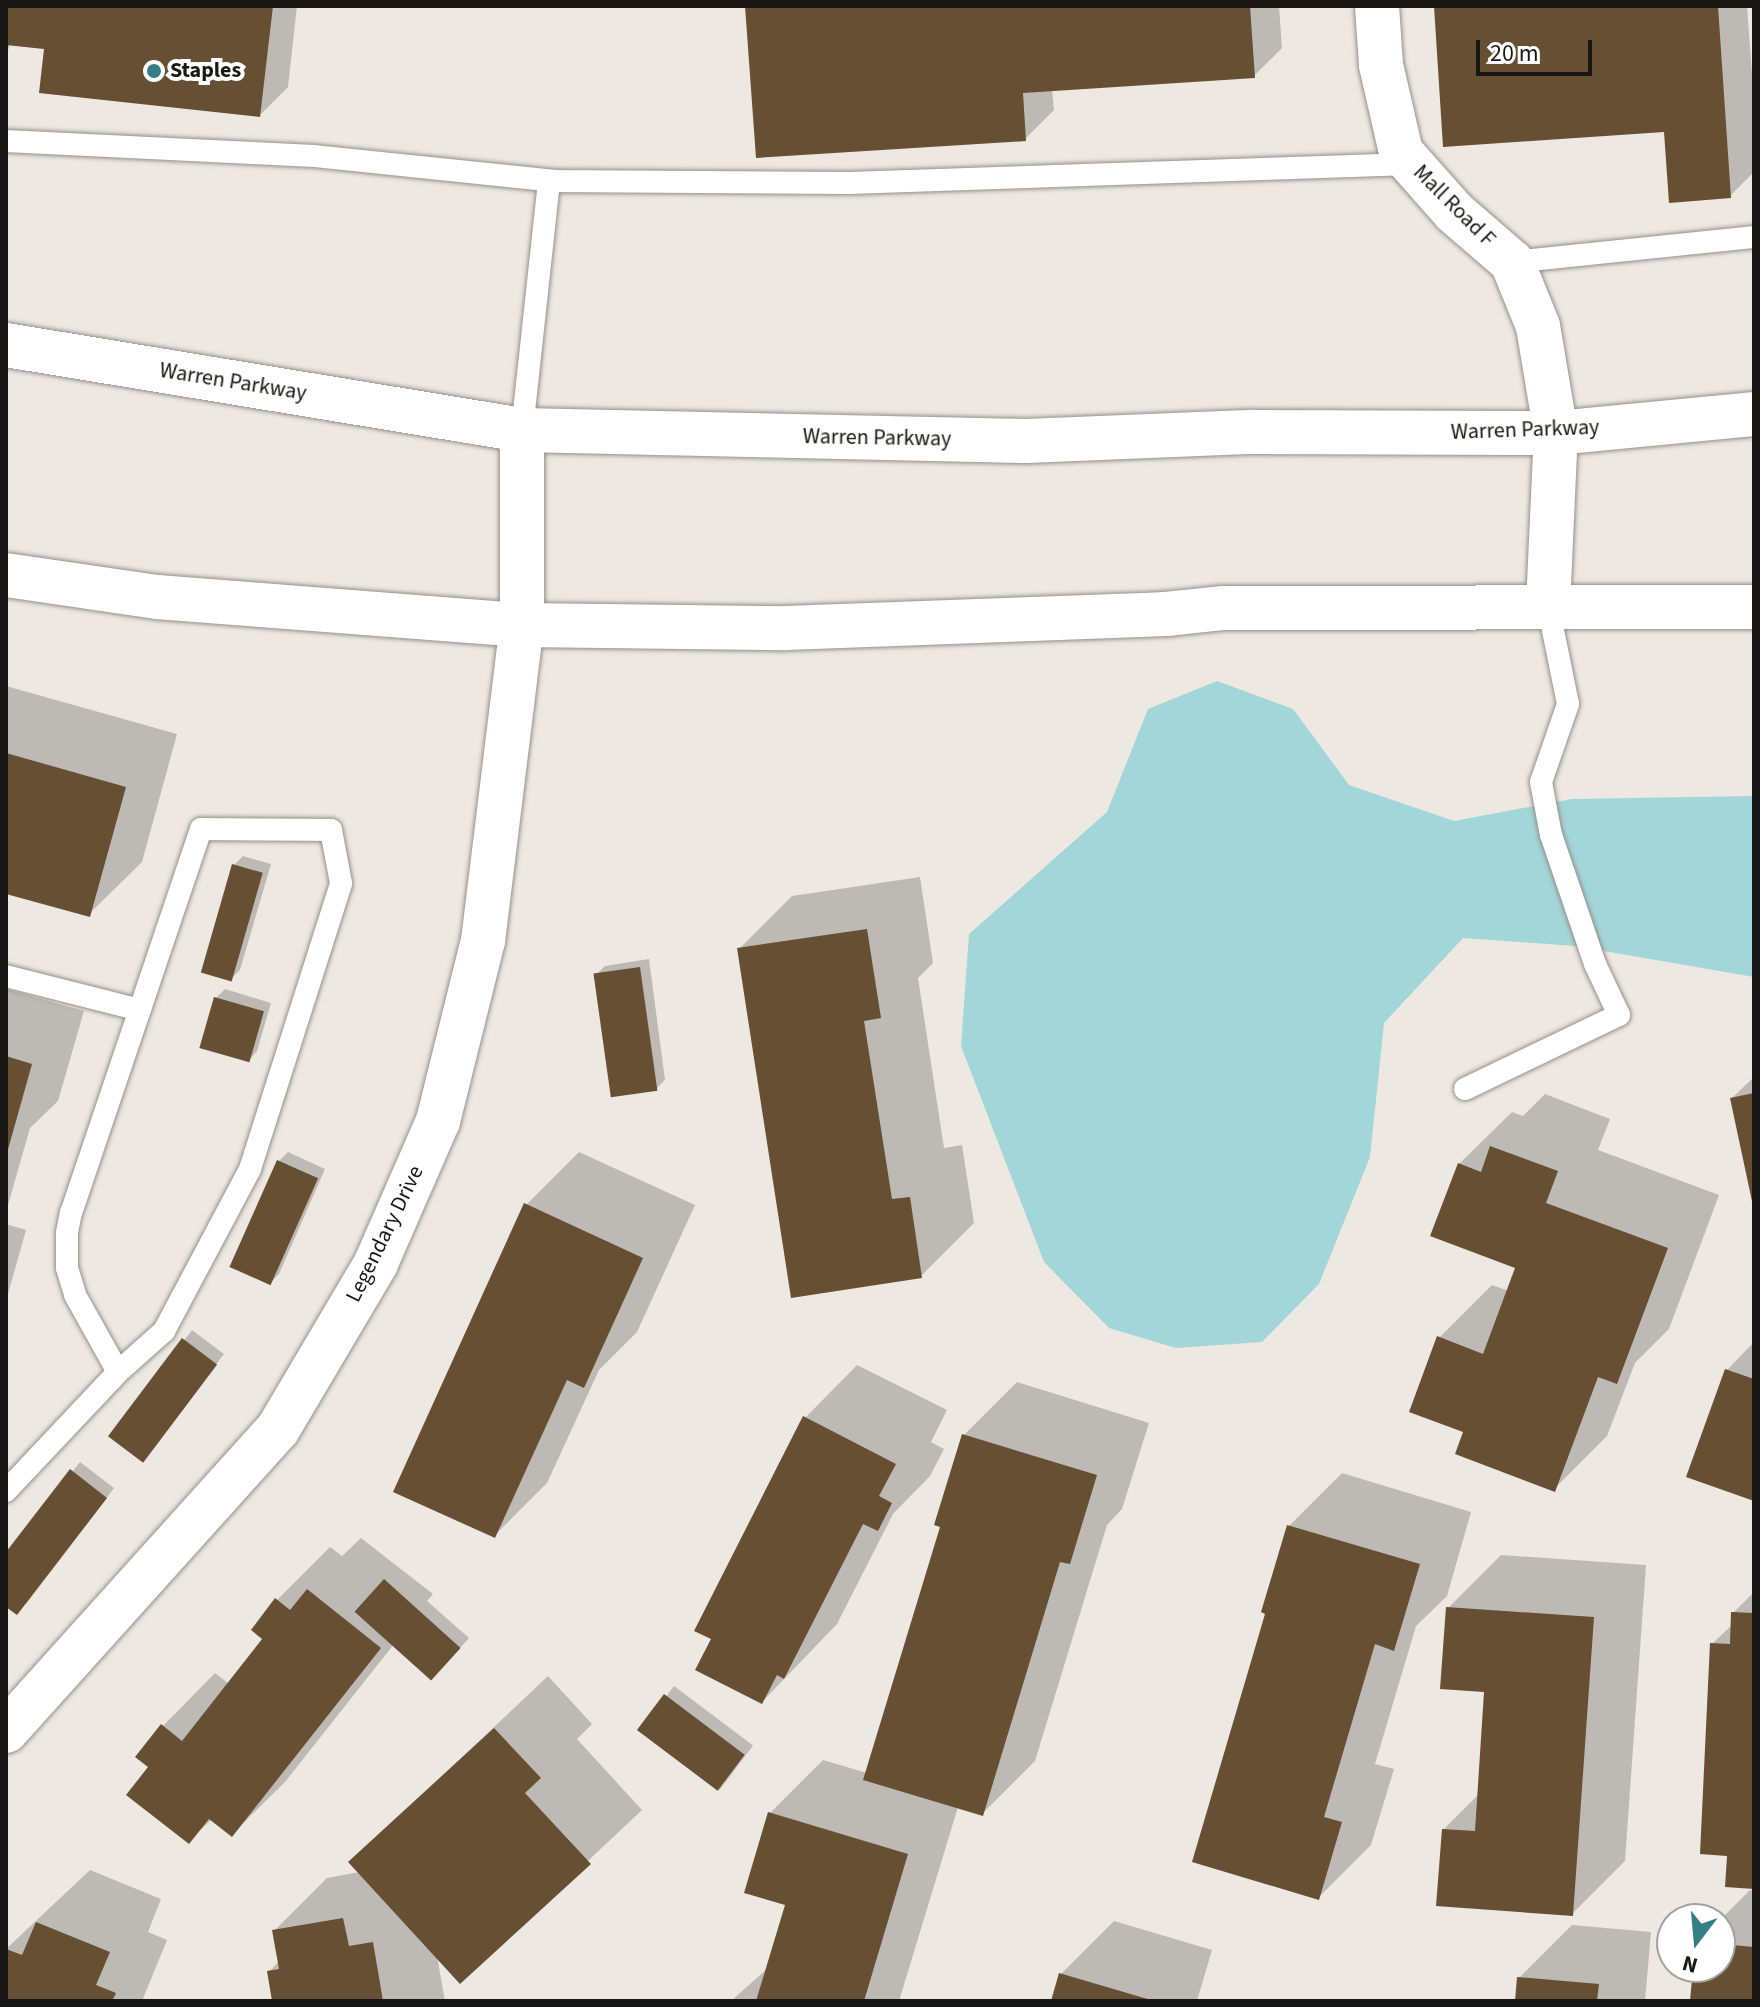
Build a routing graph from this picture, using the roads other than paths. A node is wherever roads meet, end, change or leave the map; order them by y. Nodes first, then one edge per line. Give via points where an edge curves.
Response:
1 (1377, 6) edge
2 (6, 141) edge
3 (1411, 164) junction
4 (557, 181) junction
5 (1754, 237) edge
6 (1512, 262) junction
7 (6, 345) edge
8 (1754, 414) edge
9 (522, 430) junction
10 (1556, 433) junction
11 (6, 575) edge
12 (1548, 606) junction
13 (1754, 607) edge
14 (522, 625) junction
15 (6, 976) edge
16 (140, 1010) junction
17 (1465, 1089) dead end
18 (118, 1372) junction
19 (6, 1491) edge
20 (6, 1731) edge

1 - 3 main road, Mall Road F via 1381,65 1401,152
2 - 4 lane via 314,156
3 - 4 lane via 849,183
3 - 6 main road, Mall Road F via 1454,212
4 - 9 lane via 549,181
5 - 6 lane
6 - 10 main road via 1538,326
7 - 9 main road, Warren Parkway
8 - 10 main road, Warren Parkway
9 - 10 main road, Warren Parkway via 1026,441 1254,432
9 - 14 main road, Legendary Drive
10 - 12 main road
11 - 14 main road via 157,597
12 - 13 main road
12 - 14 main road via 1222,608 786,628
12 - 17 lane via 1568,704 1541,782 1551,835 1595,964 1619,1015
14 - 20 main road, Legendary Drive via 483,941 438,1121 376,1263 278,1429
15 - 16 lane
16 - 18 lane via 67,1233 67,1268 75,1295
16 - 18 lane via 201,829 331,830 341,883 250,1169 164,1331
18 - 19 lane

